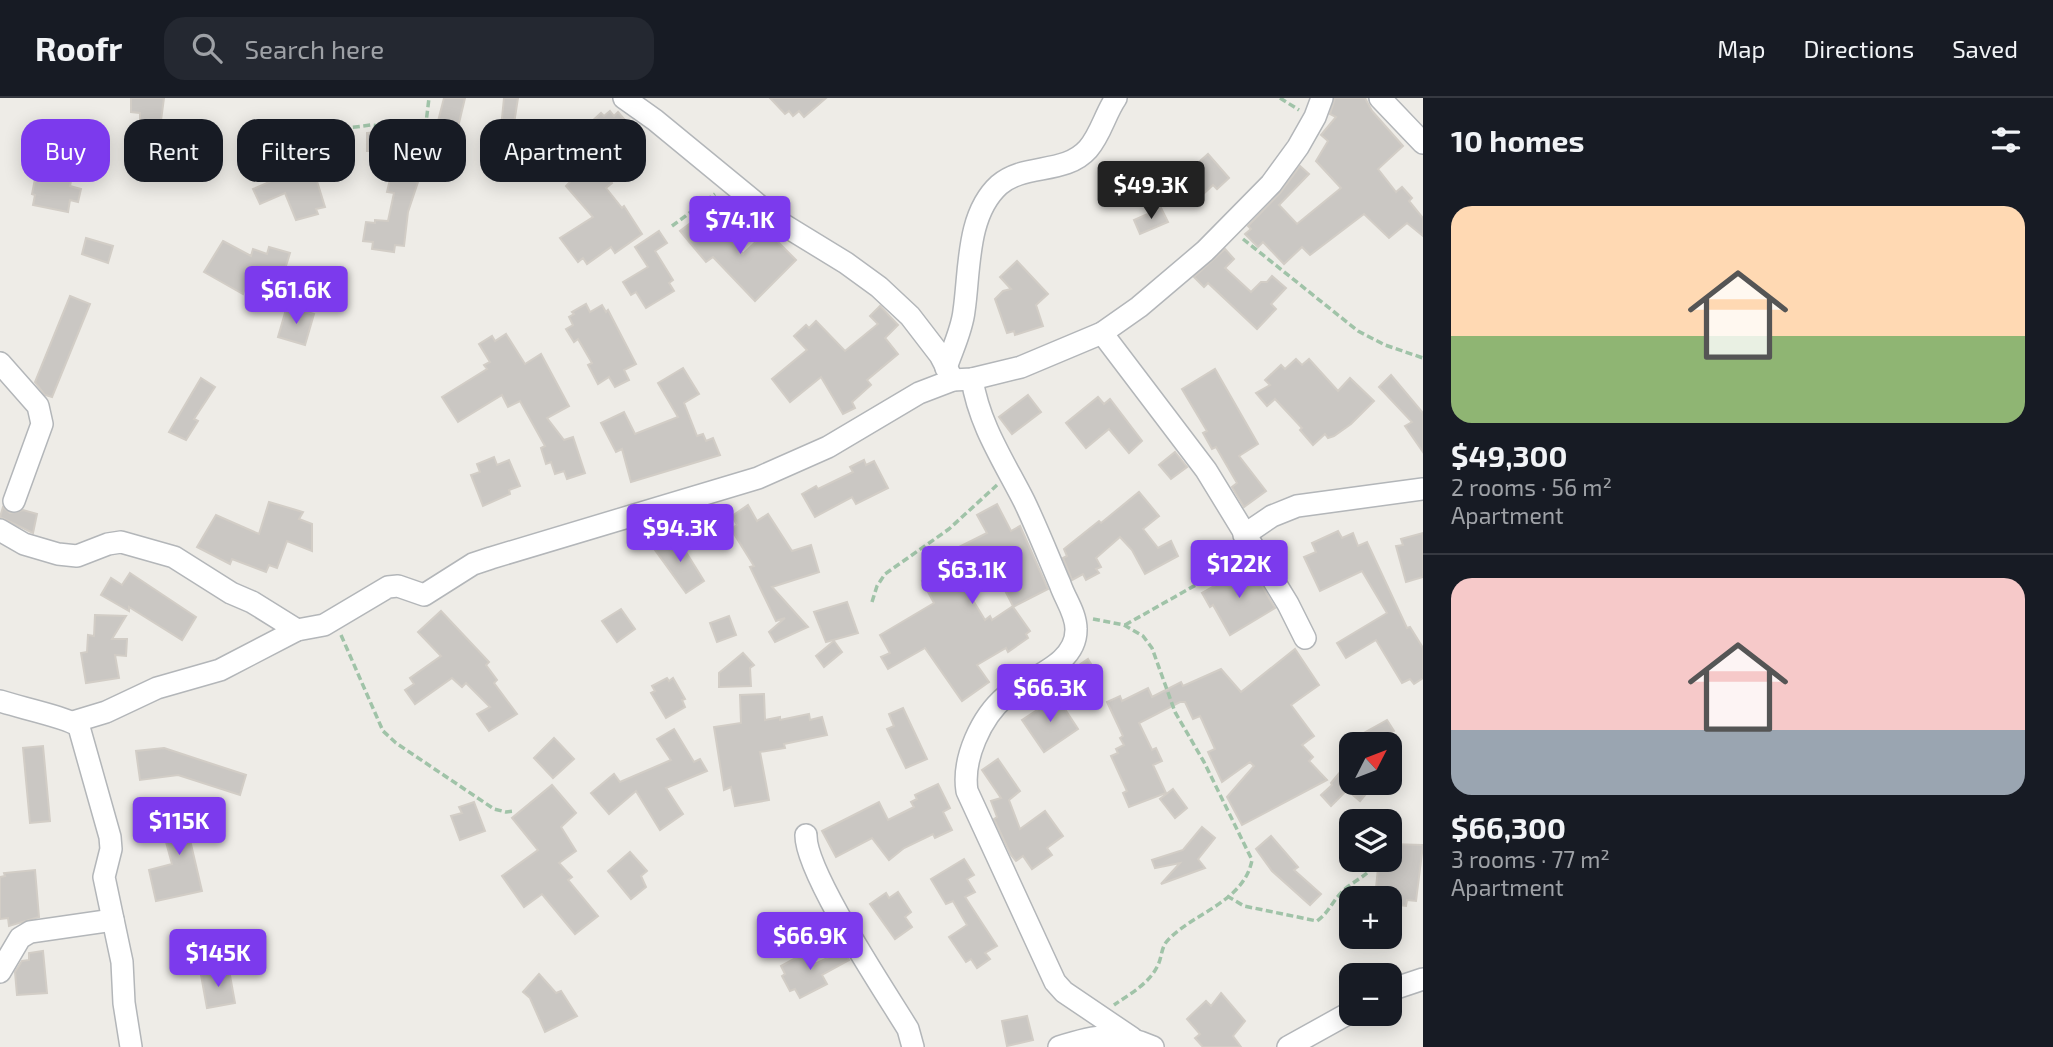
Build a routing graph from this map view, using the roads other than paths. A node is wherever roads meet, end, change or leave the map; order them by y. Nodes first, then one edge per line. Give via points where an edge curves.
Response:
1 (1116, 98) edge
2 (1322, 98) edge
3 (1380, 98) edge
4 (630, 99) edge
5 (1423, 143) edge
6 (1102, 333) junction
7 (0, 363) edge
8 (957, 375) junction
9 (1423, 489) edge
10 (14, 501) dead end
11 (0, 530) edge
12 (1249, 543) junction
13 (297, 630) junction
14 (1305, 638) dead end
15 (0, 701) edge
16 (73, 722) junction
17 (806, 835) dead end
18 (113, 920) junction
19 (10, 941) edge
20 (0, 972) edge
21 (1423, 979) edge
22 (1402, 986) edge
23 (1339, 1019) edge
24 (1132, 1038) junction
25 (131, 1047) edge
26 (913, 1047) edge
27 (1059, 1047) edge
28 (1153, 1047) edge
29 (1288, 1047) edge

1 - 8 street via 1087,150 1073,160 999,184 982,207 967,269
2 - 6 street via 1289,162 1184,270
3 - 5 street
4 - 8 street via 779,222 878,287 910,316
6 - 8 street via 1021,367
6 - 12 street via 1206,470
7 - 10 street via 37,406 42,424
8 - 13 street via 828,447 758,478 473,564 424,595 388,587 335,620
8 - 24 street via 1024,501 1076,629 1070,650 1060,662 1006,696 991,713 971,751 965,775 974,807 1055,982
9 - 12 street via 1297,506 1272,516
11 - 13 street via 24,544 58,554 77,555 121,542 174,557
12 - 14 street
13 - 16 street via 220,670 157,688
15 - 16 street
16 - 18 street via 82,734 110,837 104,877
17 - 26 street via 823,885 908,1029
18 - 19 street via 40,929
18 - 25 street
19 - 20 street
21 - 22 street
23 - 29 street
24 - 27 street via 1103,1035
24 - 28 street

